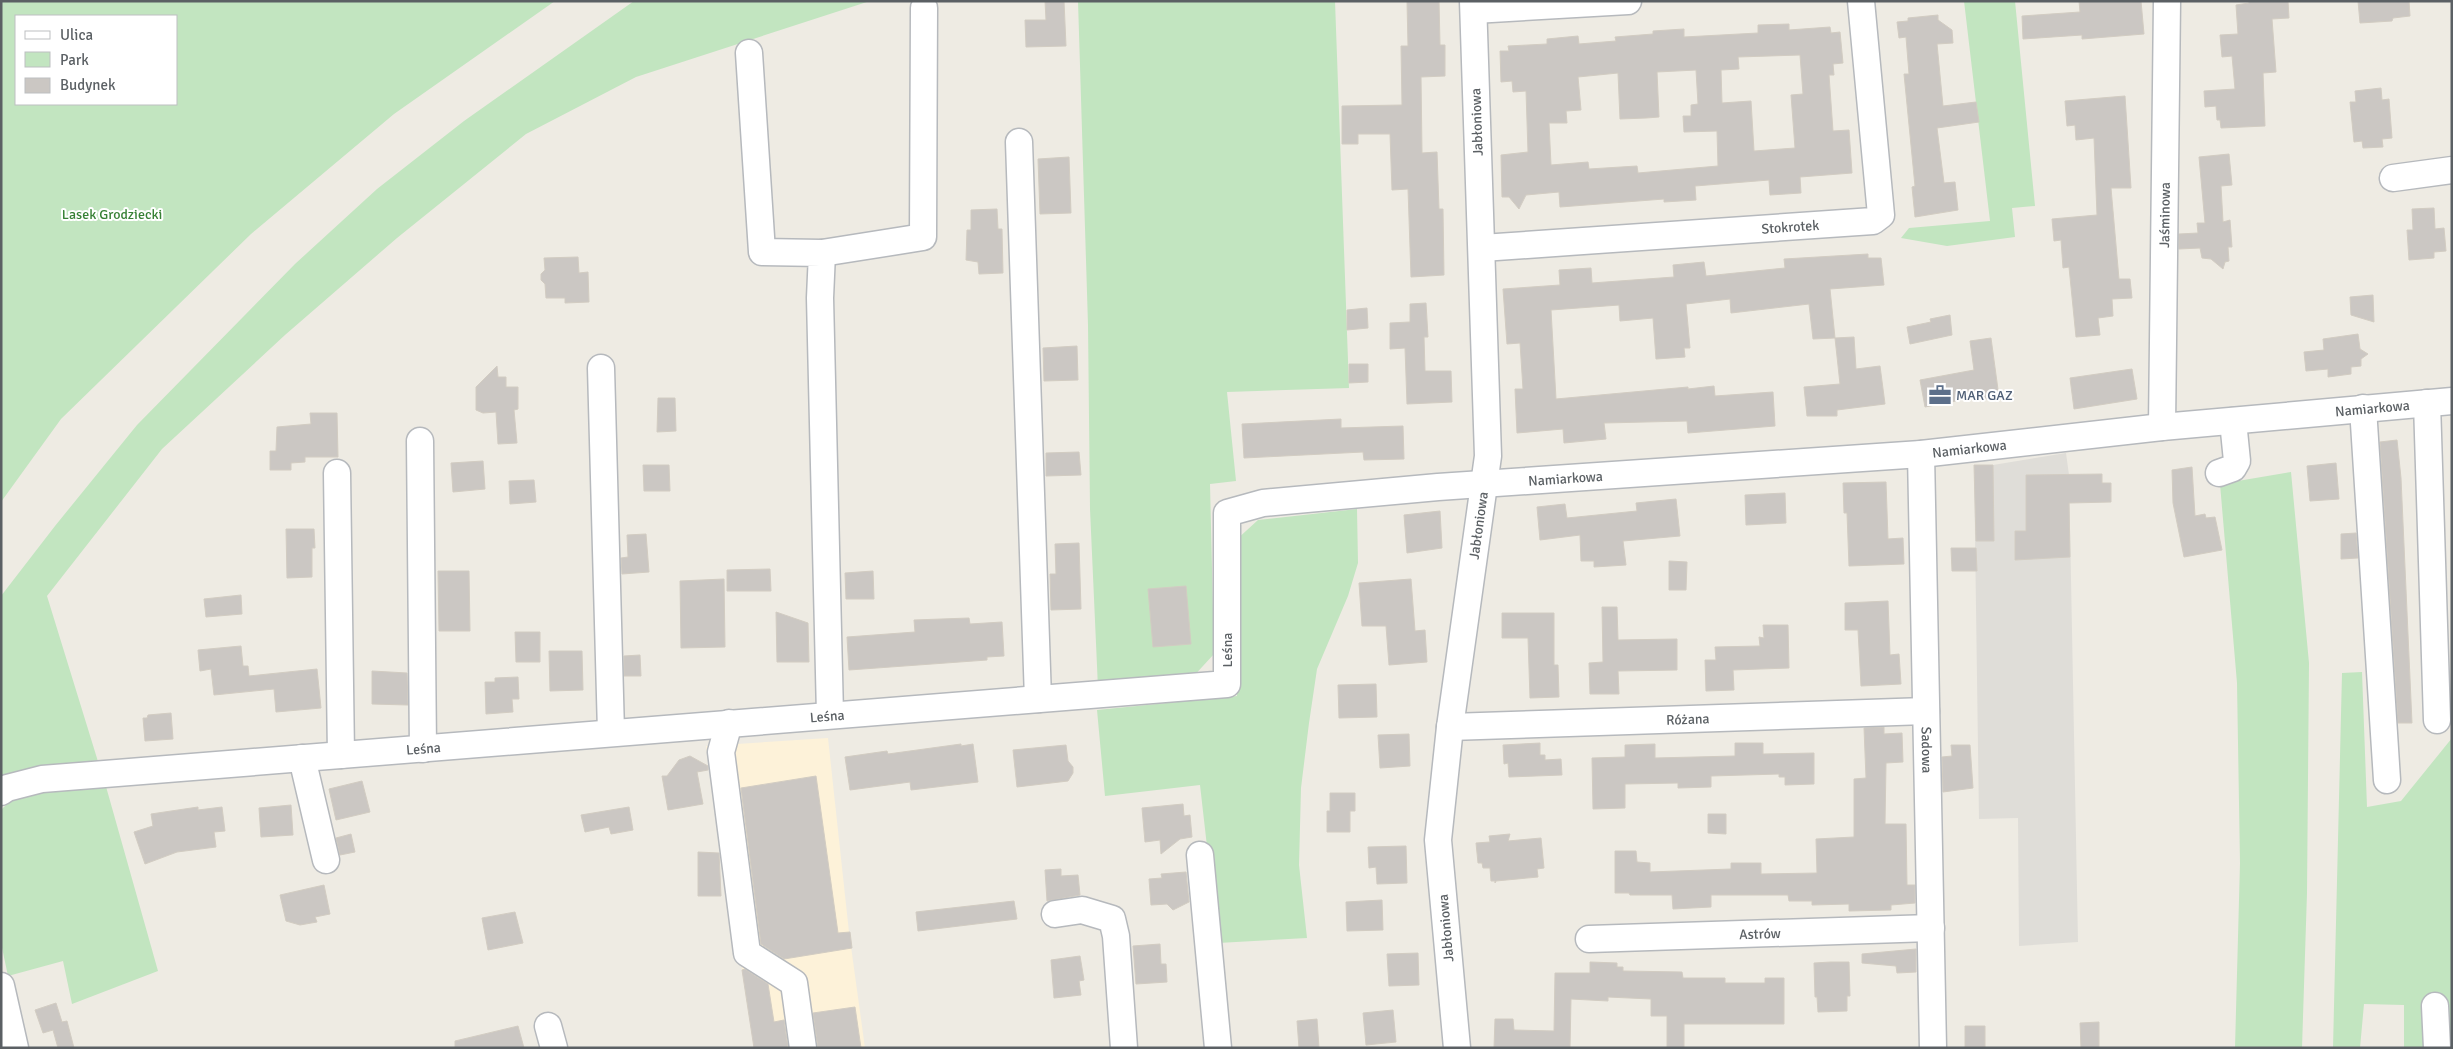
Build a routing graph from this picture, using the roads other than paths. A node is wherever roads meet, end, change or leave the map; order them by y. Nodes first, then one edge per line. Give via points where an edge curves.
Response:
1 (1628, 1) edge
2 (1860, 1) edge
3 (2167, 1) edge
4 (1473, 6) edge
5 (924, 8) dead end
6 (749, 53) dead end
7 (1019, 142) dead end
8 (2452, 170) edge
9 (2393, 178) dead end
10 (1482, 248) junction
11 (822, 253) junction
12 (601, 368) dead end
13 (2439, 402) edge
14 (2363, 408) junction
15 (2234, 421) junction
16 (2162, 427) junction
17 (420, 441) dead end
18 (1921, 454) junction
19 (337, 473) dead end
20 (2220, 473) dead end
21 (1485, 485) junction
22 (1038, 699) junction
23 (1926, 711) junction
24 (830, 716) junction
25 (2437, 720) dead end
26 (729, 723) junction
27 (1450, 727) junction
28 (611, 732) junction
29 (423, 749) junction
30 (341, 755) junction
31 (302, 758) junction
32 (2387, 780) dead end
33 (1, 792) edge
34 (1200, 855) dead end
35 (326, 860) dead end
36 (1055, 914) dead end
37 (1931, 928) junction
38 (1590, 938) dead end
39 (1, 986) edge
40 (2435, 1006) dead end
41 (15, 1048) edge
42 (804, 1048) edge
43 (1124, 1048) edge
44 (1218, 1048) edge
45 (1457, 1048) edge
46 (1933, 1048) edge
47 (2437, 1048) edge

1 - 4 street
2 - 10 street, Stokrotek via 1881,215 1873,221
3 - 16 street, Jaśminowa
4 - 10 street, Jabłoniowa
5 - 11 street via 923,237
6 - 11 street via 762,252
7 - 22 street
8 - 9 street
10 - 21 street, Jabłoniowa via 1488,456
11 - 24 street via 820,298
12 - 28 street
13 - 14 street, Namiarkowa
13 - 25 street
14 - 15 street, Namiarkowa
14 - 32 street
15 - 16 street, Namiarkowa
15 - 20 street via 2237,461 2233,468
16 - 18 street, Namiarkowa
17 - 29 street
18 - 21 street, Namiarkowa
18 - 23 street, Sadowa
19 - 30 street
21 - 22 street, Leśna via 1462,484 1262,504 1227,513 1227,684
21 - 27 street, Jabłoniowa
22 - 24 street, Leśna via 982,709
23 - 27 street, Różana
23 - 37 street, Sadowa
24 - 26 street, Leśna
26 - 28 street, Leśna
26 - 42 street via 721,752 747,953 794,983
27 - 45 street, Jabłoniowa via 1438,840
28 - 29 street, Leśna
29 - 30 street, Leśna
30 - 31 street, Leśna
31 - 33 street, Leśna via 42,779
31 - 35 street
34 - 44 street
36 - 43 street via 1082,910 1112,919
37 - 38 street, Astrów
37 - 46 street, Sadowa
39 - 41 street
40 - 47 street

